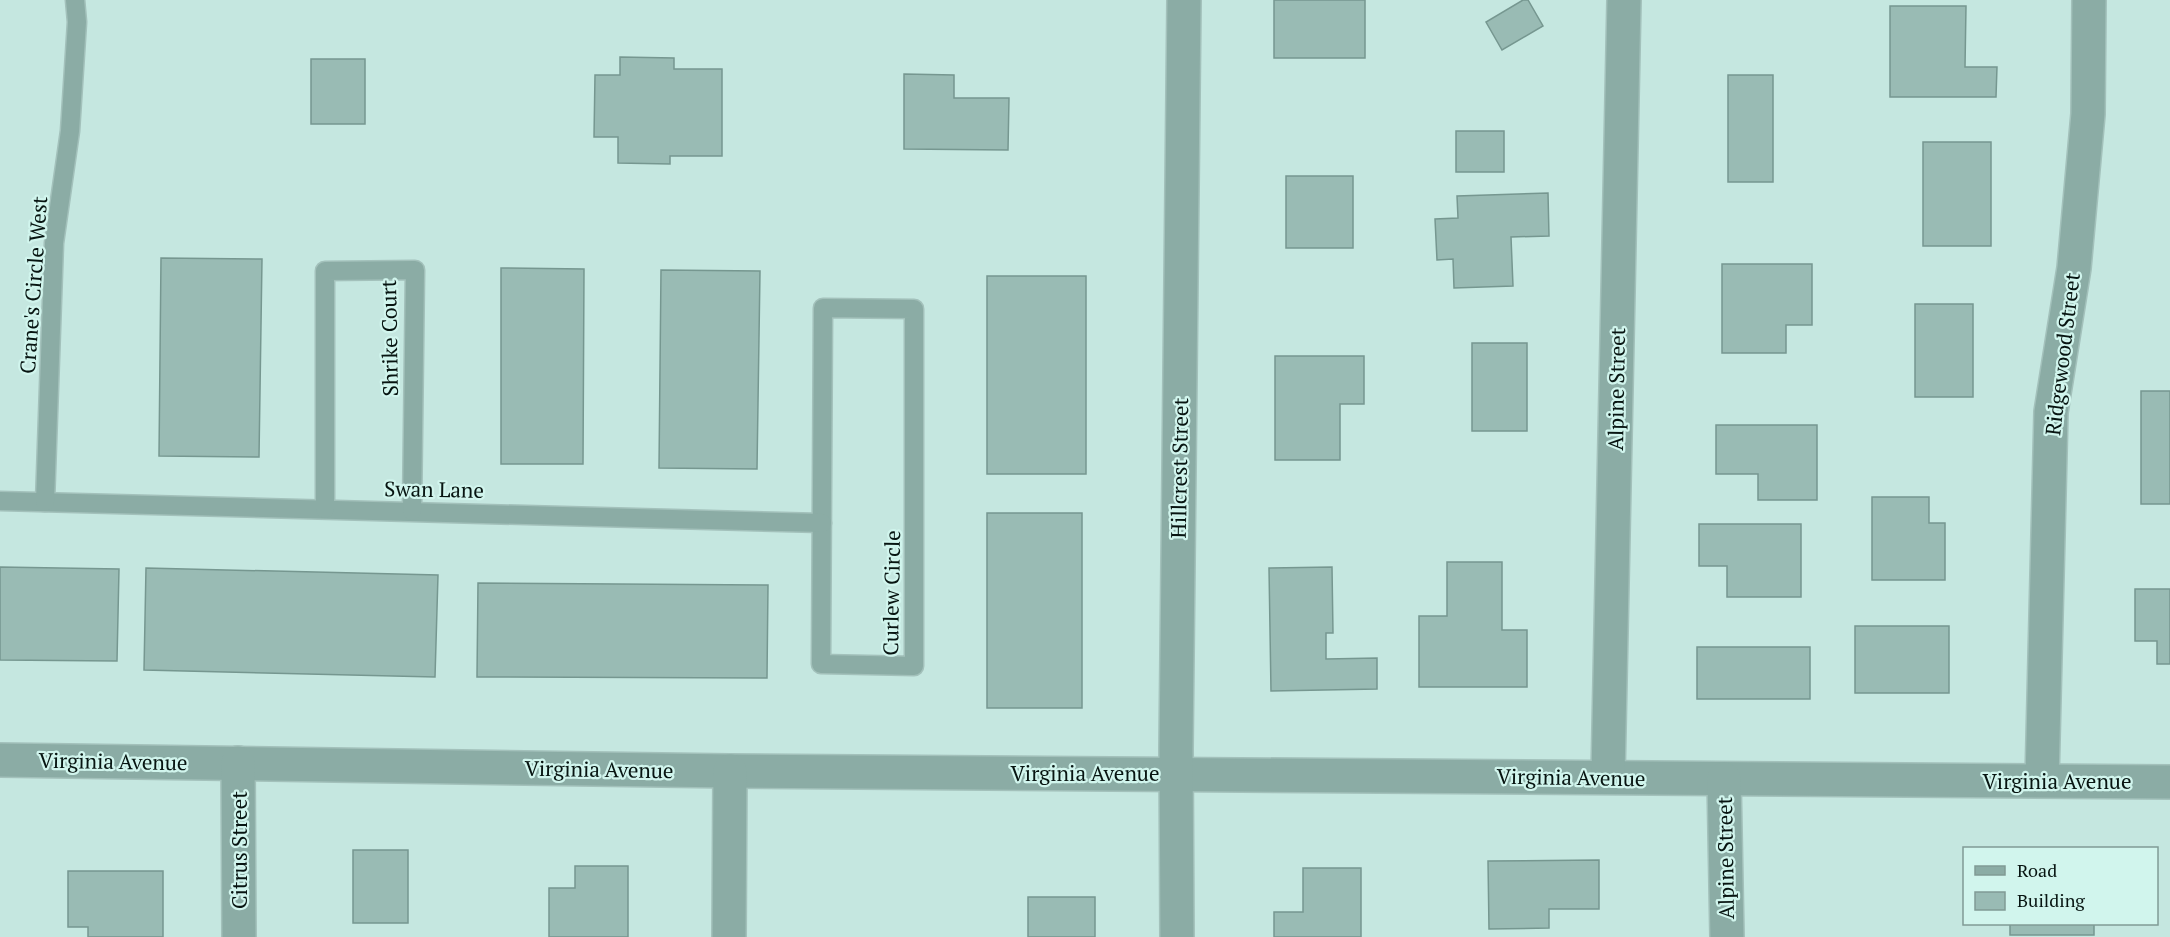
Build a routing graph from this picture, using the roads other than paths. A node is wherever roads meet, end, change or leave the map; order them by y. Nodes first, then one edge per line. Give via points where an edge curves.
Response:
1 (75, 0) edge
2 (1184, 0) edge
3 (1624, 0) edge
4 (2089, 0) edge
5 (0, 501) edge
6 (45, 502) junction
7 (325, 509) junction
8 (412, 511) junction
9 (822, 523) junction
10 (0, 760) edge
11 (238, 763) junction
12 (730, 771) junction
13 (1176, 774) junction
14 (1608, 777) junction
15 (1724, 779) junction
16 (2042, 780) junction
17 (2170, 782) edge
18 (239, 937) edge
19 (729, 937) edge
20 (1177, 937) edge
21 (1727, 937) edge

1 - 6 lane, Crane's Circle West via 70,131 54,243
2 - 13 street, Hillcrest Street
3 - 14 street, Alpine Street
4 - 16 street, Ridgewood Street via 2088,114 2074,268 2051,412
5 - 6 lane, Swan Lane
6 - 7 lane, Swan Lane
7 - 8 lane, Swan Lane
7 - 8 lane, Shrike Court via 325,271 415,270
8 - 9 lane, Swan Lane
9 - 9 lane, Curlew Circle via 821,664 914,666 914,309 823,308
10 - 11 street, Virginia Avenue
11 - 12 street, Virginia Avenue
11 - 18 street, Citrus Street
12 - 13 street, Virginia Avenue
12 - 19 street
13 - 14 street, Virginia Avenue
13 - 20 street, Hillcrest Street
14 - 15 street, Virginia Avenue
15 - 16 street, Virginia Avenue
15 - 21 street, Alpine Street
16 - 17 street, Virginia Avenue

